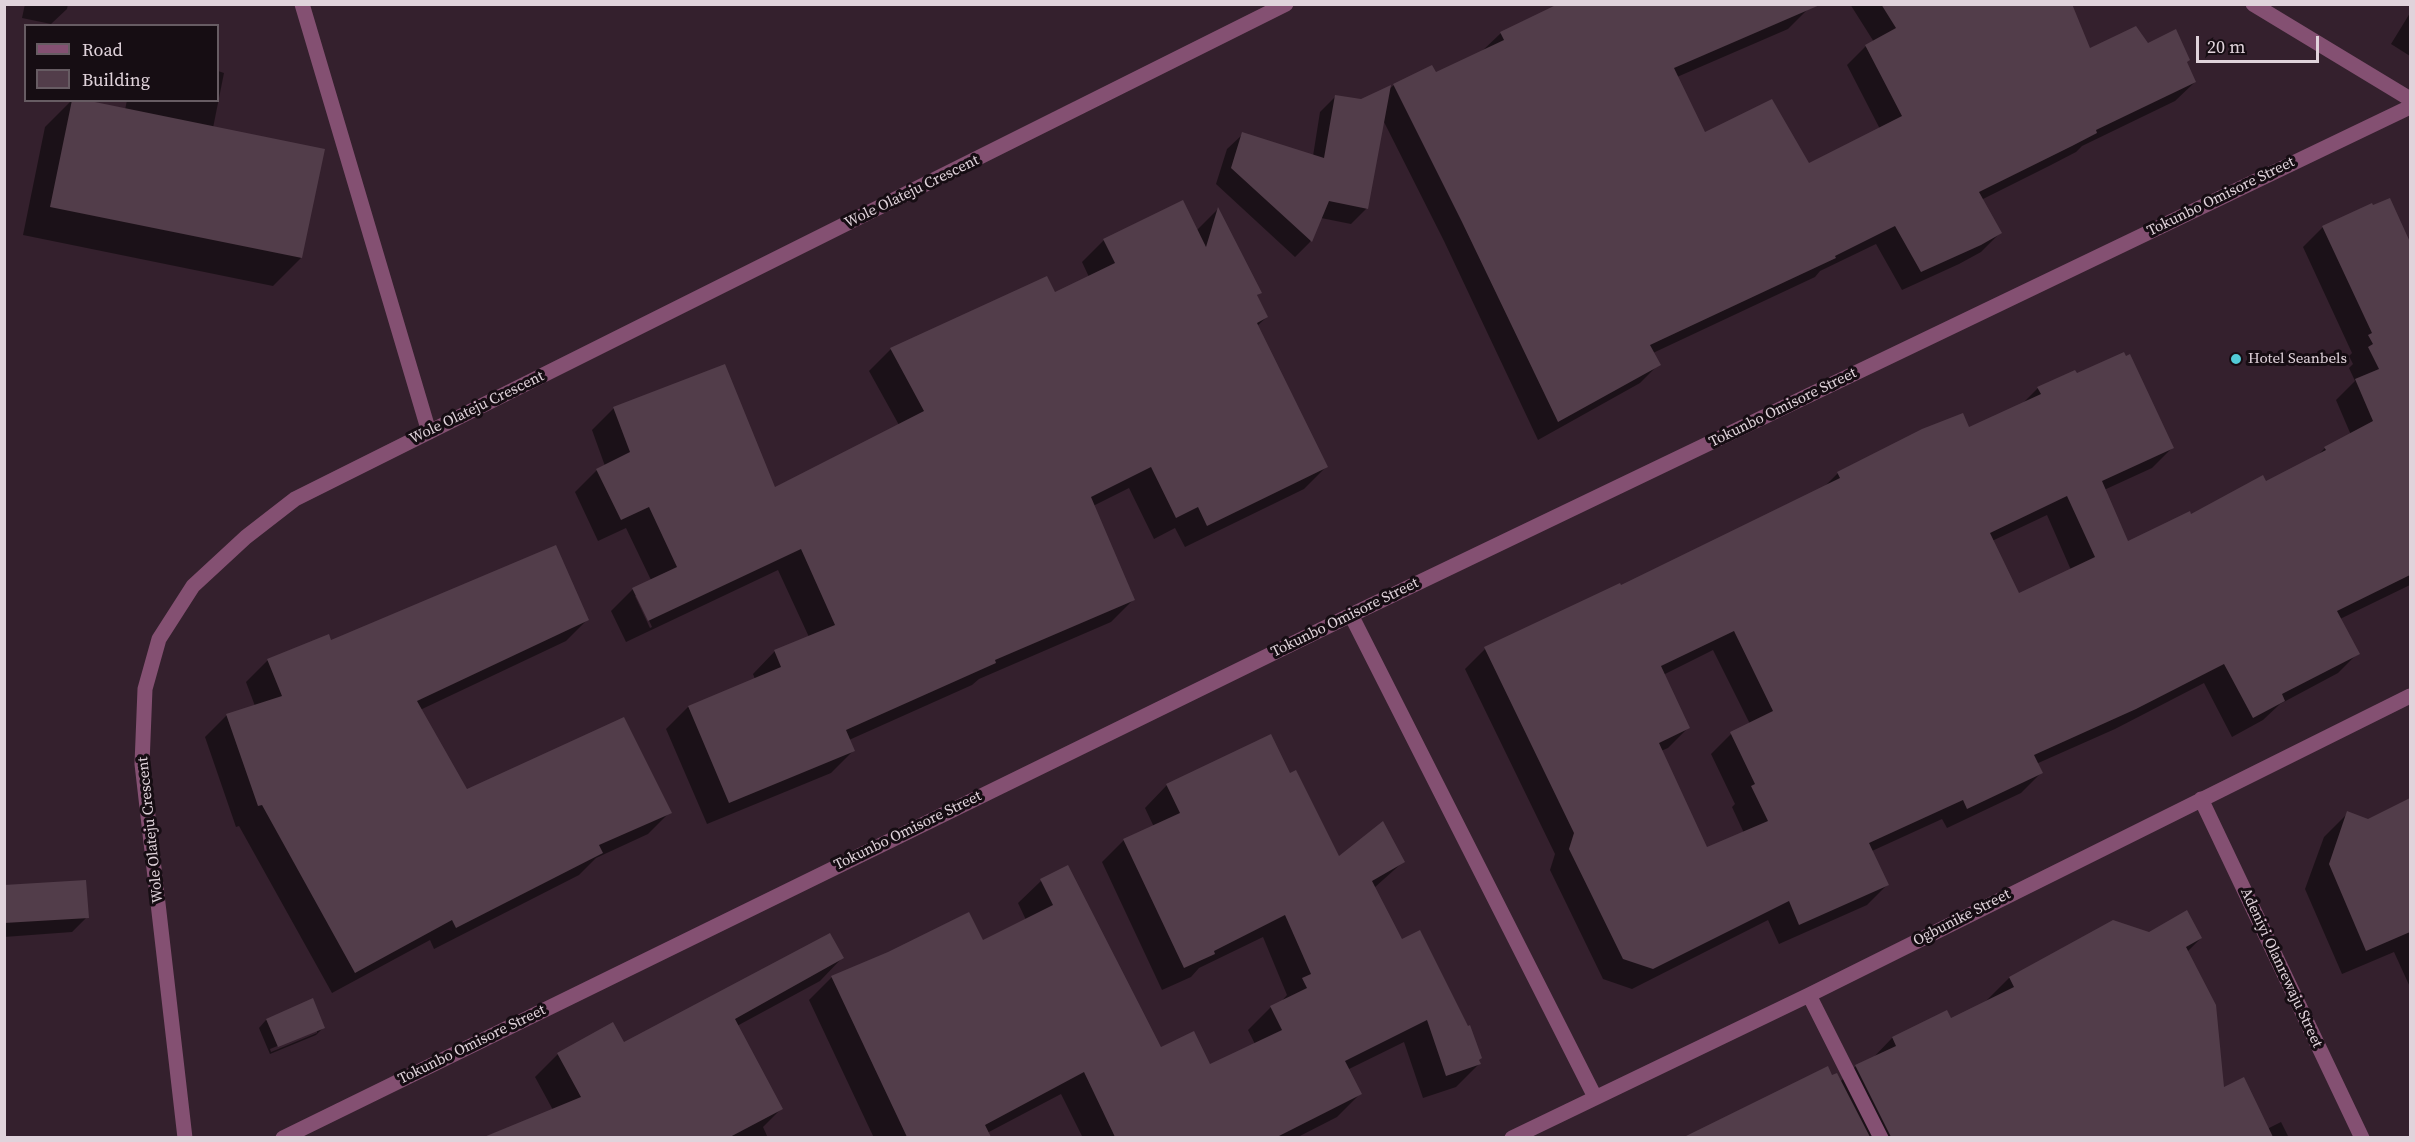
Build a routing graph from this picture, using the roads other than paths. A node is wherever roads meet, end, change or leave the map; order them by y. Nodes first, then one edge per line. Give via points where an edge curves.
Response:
1 (302, 4) edge
2 (1286, 4) edge
3 (2253, 4) edge
4 (2410, 99) edge
5 (2410, 107) edge
6 (429, 432) junction
7 (1351, 615) junction
8 (2410, 696) edge
9 (2201, 799) junction
10 (1809, 995) junction
11 (1595, 1097) junction
12 (185, 1137) edge
13 (283, 1137) edge
14 (1512, 1137) edge
15 (1881, 1137) edge
16 (2362, 1137) edge

1 - 6 street
2 - 6 street, Wole Olateju Crescent
3 - 4 street
5 - 7 street, Tokunbo Omisore Street
6 - 12 street, Wole Olateju Crescent via 279,511 193,586 159,639 145,689 142,764
7 - 11 street
7 - 13 street, Tokunbo Omisore Street
8 - 9 street, Ogbunike Street
9 - 10 street, Ogbunike Street
9 - 16 street, Adeniyi Olanrewaju Street
10 - 11 street, Ogbunike Street
10 - 15 street
11 - 14 street, Ogbunike Street

